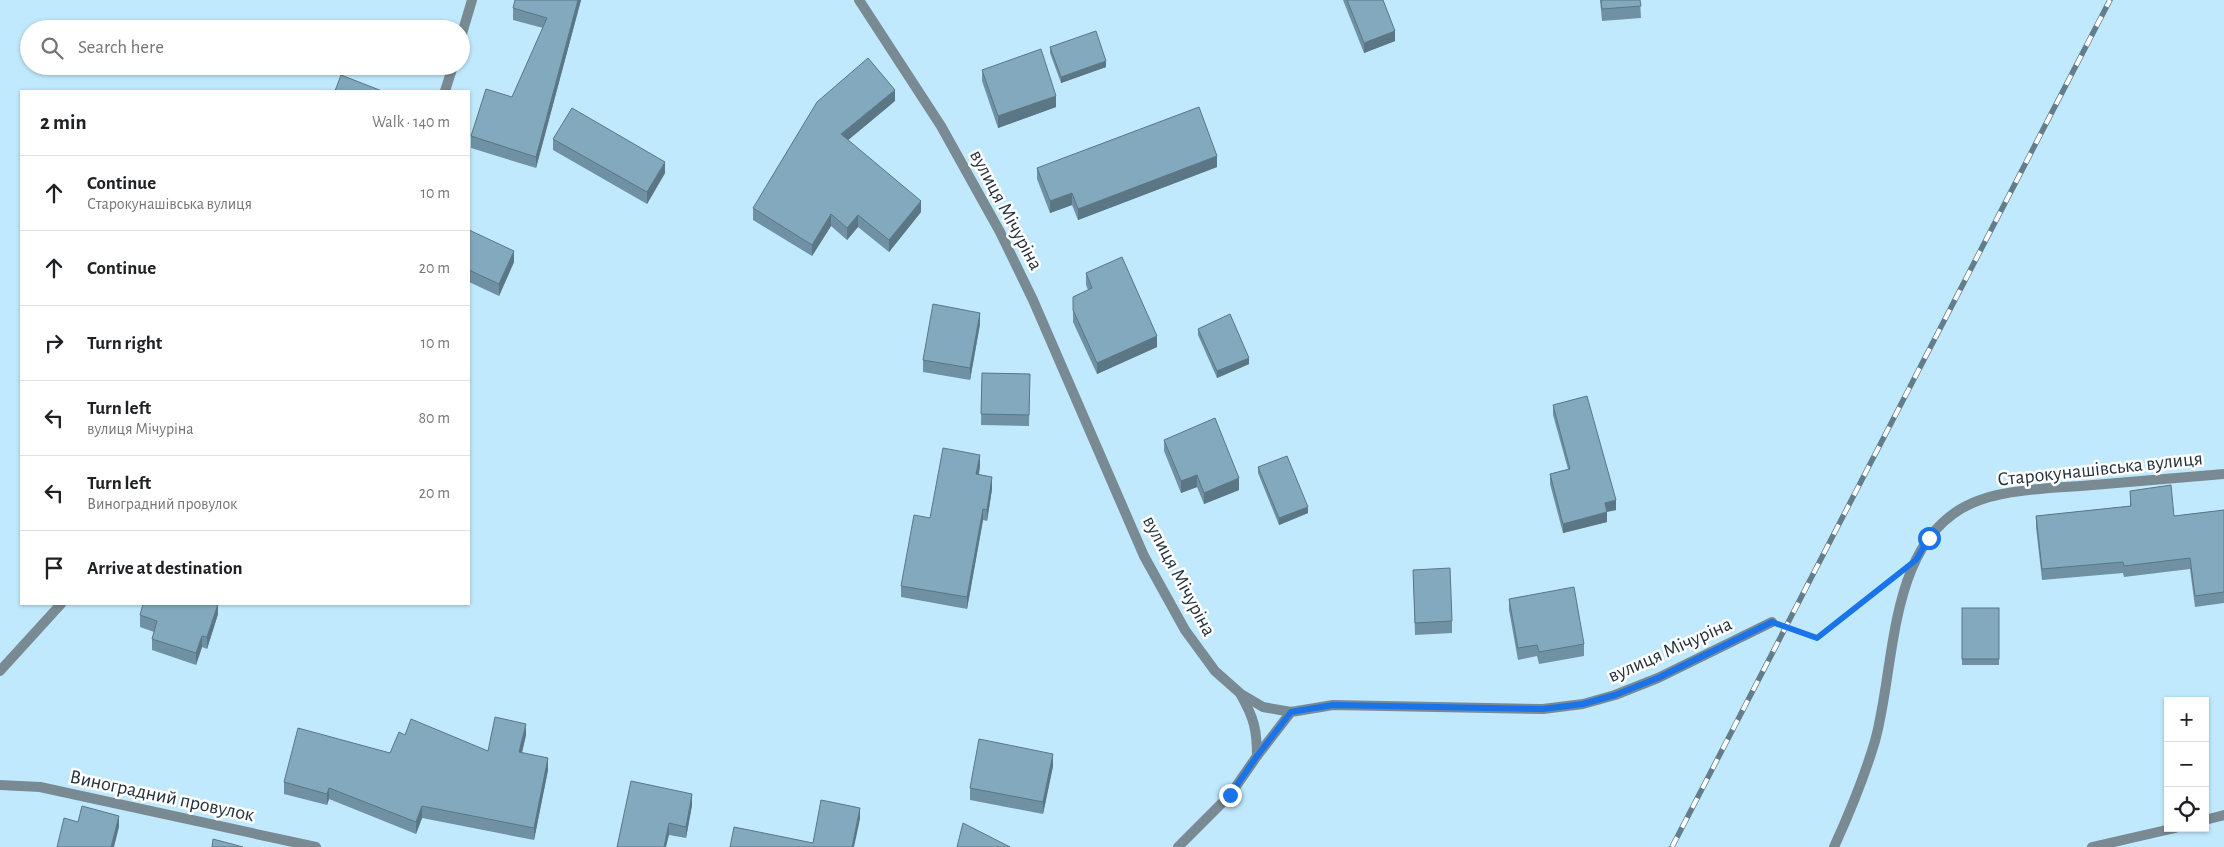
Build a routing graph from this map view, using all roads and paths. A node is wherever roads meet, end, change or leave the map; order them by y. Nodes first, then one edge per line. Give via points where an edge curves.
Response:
1 (472, 0) edge
2 (859, 0) edge
3 (466, 20) edge
4 (449, 75) edge
5 (445, 90) edge
6 (2224, 474) edge
7 (1878, 590) dead end
8 (60, 605) edge
9 (1772, 622) joint
10 (0, 671) edge
11 (1241, 694) junction
12 (1291, 712) junction
13 (1257, 756) junction
14 (0, 785) edge
15 (2224, 815) edge
16 (2209, 819) edge
17 (2164, 831) edge
18 (316, 847) edge
19 (1178, 847) edge
20 (1834, 847) edge
21 (2092, 847) edge

1 - 3 street
2 - 11 street, вулиця Мічуріна via 941,126 1000,232 1033,300 1144,556 1185,630 1215,672
4 - 5 street
6 - 20 street, Старокунашівська вулиця via 2036,489 1980,499 1956,511 1929,538 1907,581 1875,740 1856,799
7 - 9 path via 1817,638
8 - 10 street
9 - 12 street, вулиця Мічуріна via 1658,678 1583,704 1543,709 1333,705
11 - 12 street, вулиця Мічуріна via 1263,707
11 - 13 street via 1253,716
12 - 13 street
13 - 19 street via 1230,795
14 - 18 street, Виноградний провулок via 40,787
15 - 16 street
17 - 21 street

